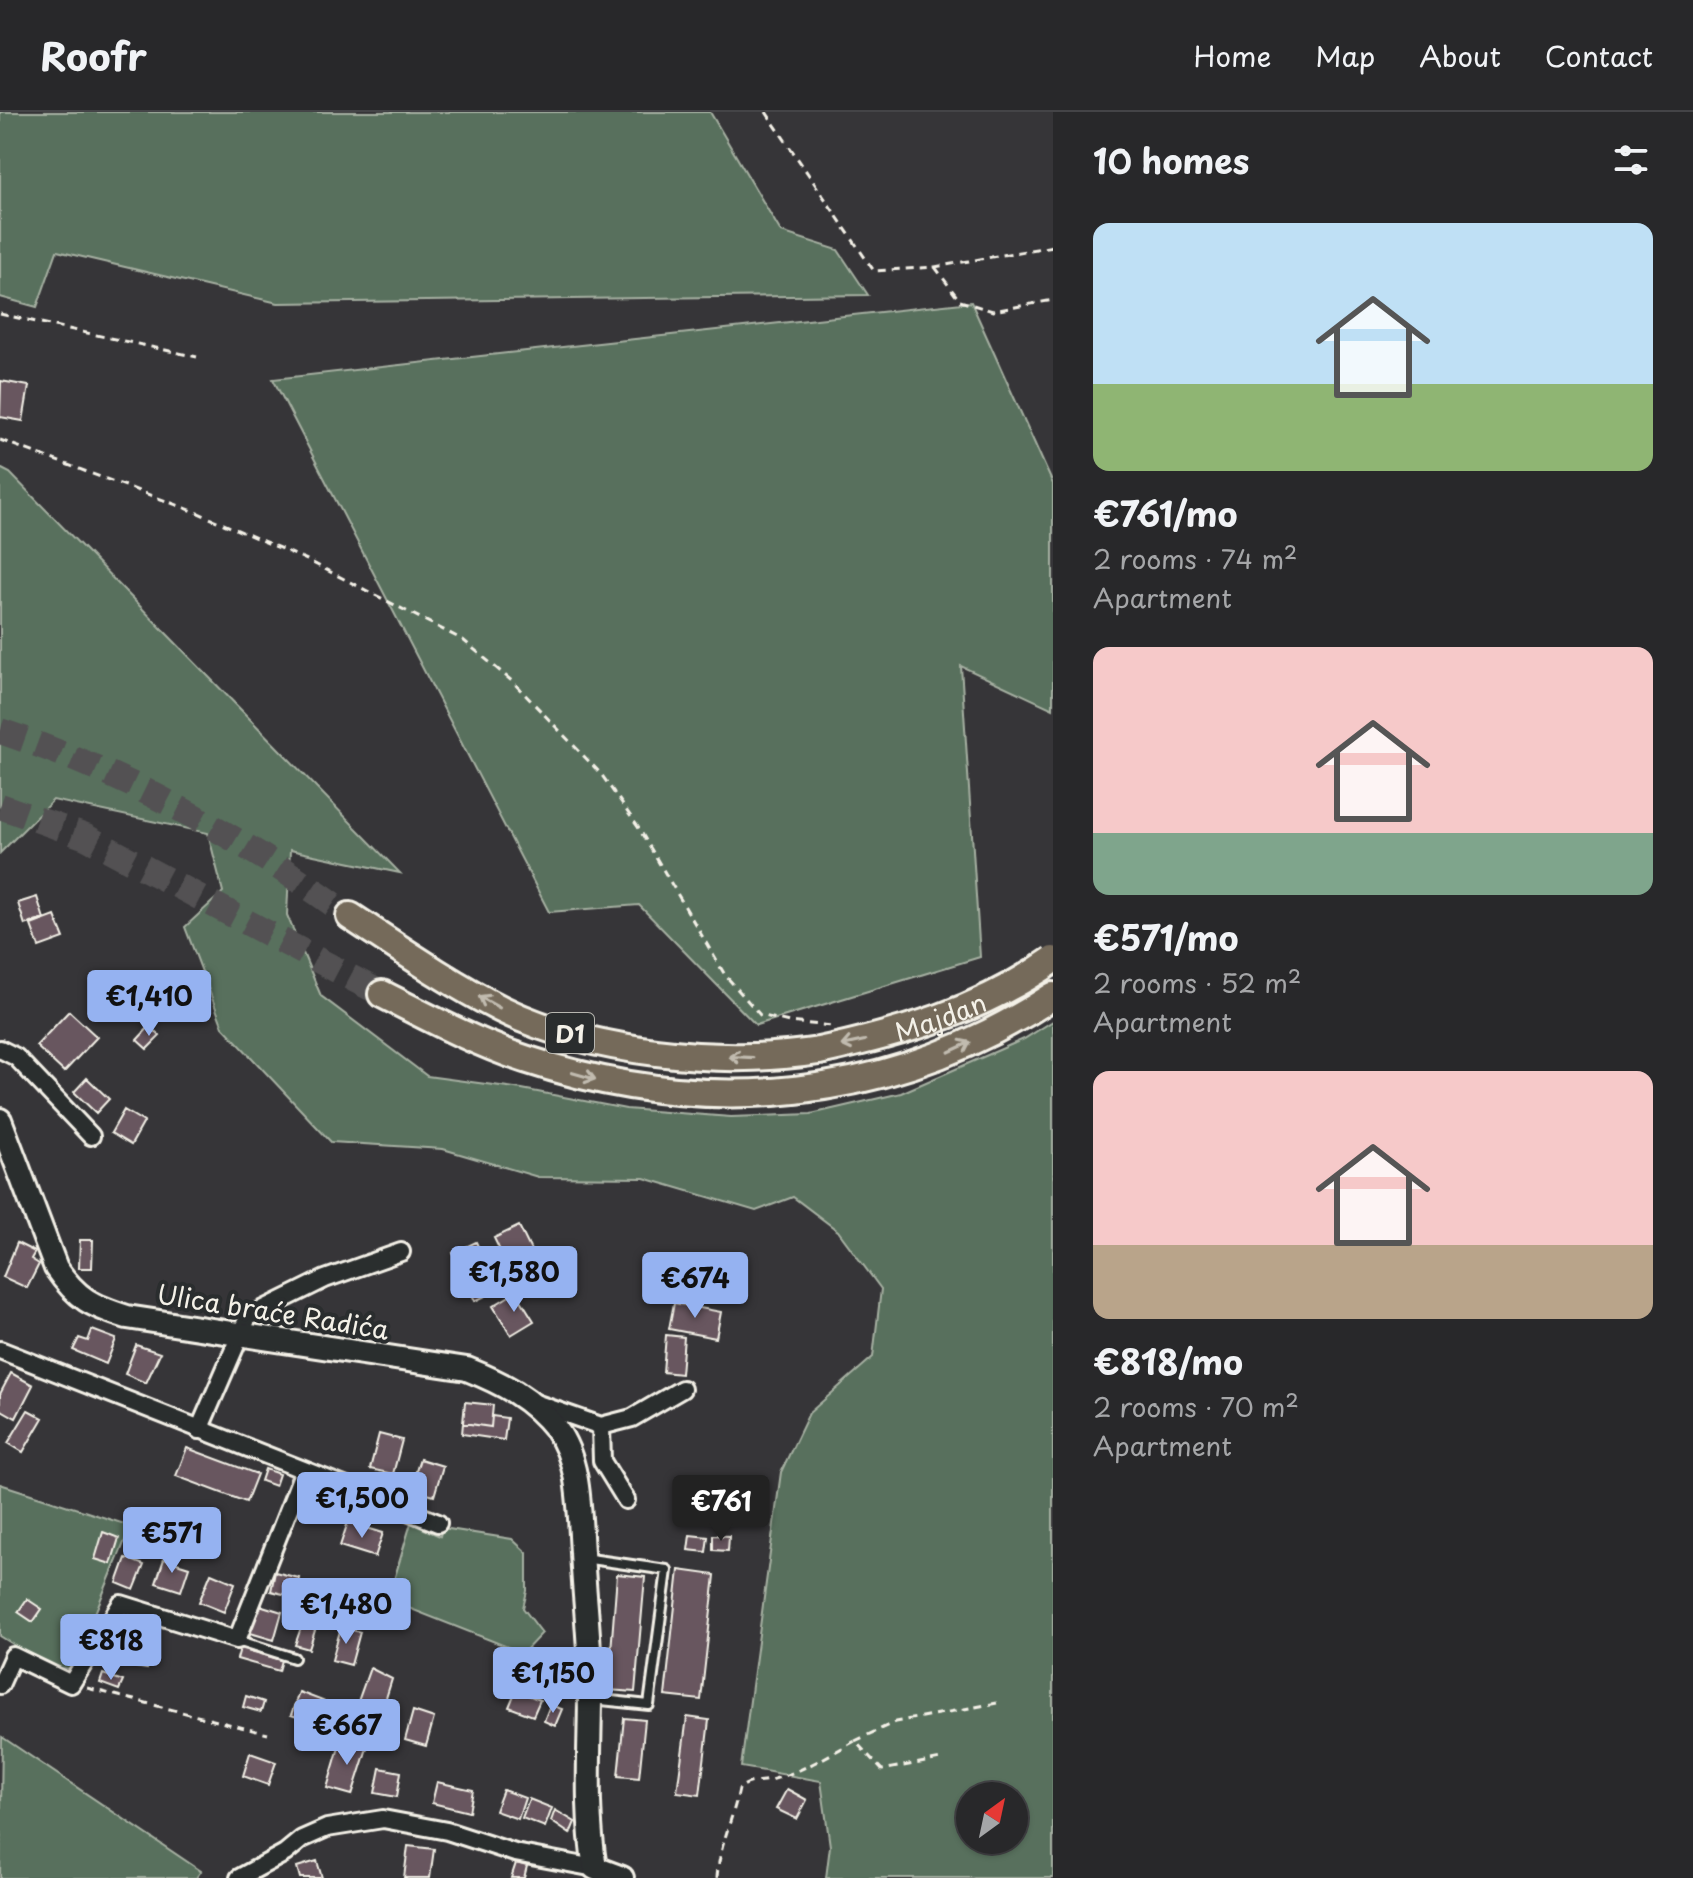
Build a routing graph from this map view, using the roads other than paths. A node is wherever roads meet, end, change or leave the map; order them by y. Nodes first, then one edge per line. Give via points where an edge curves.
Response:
1 (350, 916) tunnel mouth
2 (1053, 960) edge
3 (382, 994) tunnel mouth
4 (1053, 996) edge
5 (0, 1049) edge
6 (0, 1120) edge
7 (91, 1136) dead end
8 (401, 1252) dead end
9 (240, 1334) junction
10 (0, 1350) edge
11 (682, 1389) dead end
12 (531, 1401) junction
13 (601, 1426) junction
14 (199, 1430) junction
15 (303, 1473) junction
16 (626, 1500) dead end
17 (438, 1523) dead end
18 (582, 1558) junction
19 (237, 1640) junction
20 (6, 1653) edge
21 (294, 1658) dead end
22 (0, 1685) edge
23 (589, 1698) junction
24 (595, 1875) edge
25 (239, 1878) edge
26 (622, 1878) edge

2 -> 1 highway, Majdan / D1, bridge via 981,1002 900,1033 772,1058 666,1053 567,1033 504,1010
3 -> 4 highway, Majdan / D1 via 524,1059 601,1080 677,1093 767,1095 832,1086 953,1051
5 - 7 street via 16,1057
6 - 9 main road, Ulica braće Radića via 56,1268 90,1305 127,1317
8 - 9 street via 272,1304 248,1317
9 - 12 main road, Ulica braće Radića via 467,1369
9 - 14 street
10 - 14 street
11 - 13 street via 632,1418
12 - 13 street
12 - 18 main road, Ulica braće Radića via 558,1431 574,1465
13 - 16 street via 602,1461
14 - 15 street
15 - 17 street
15 - 19 street
18 - 23 main road, Ulica braće Radića
18 - 23 lane via 667,1570 649,1705
19 - 20 street via 121,1604 71,1684
19 - 21 lane
20 - 22 street
23 - 24 main road, Ulica braće Radića via 588,1800
24 - 25 street via 447,1831 383,1819 327,1828
24 - 26 main road

